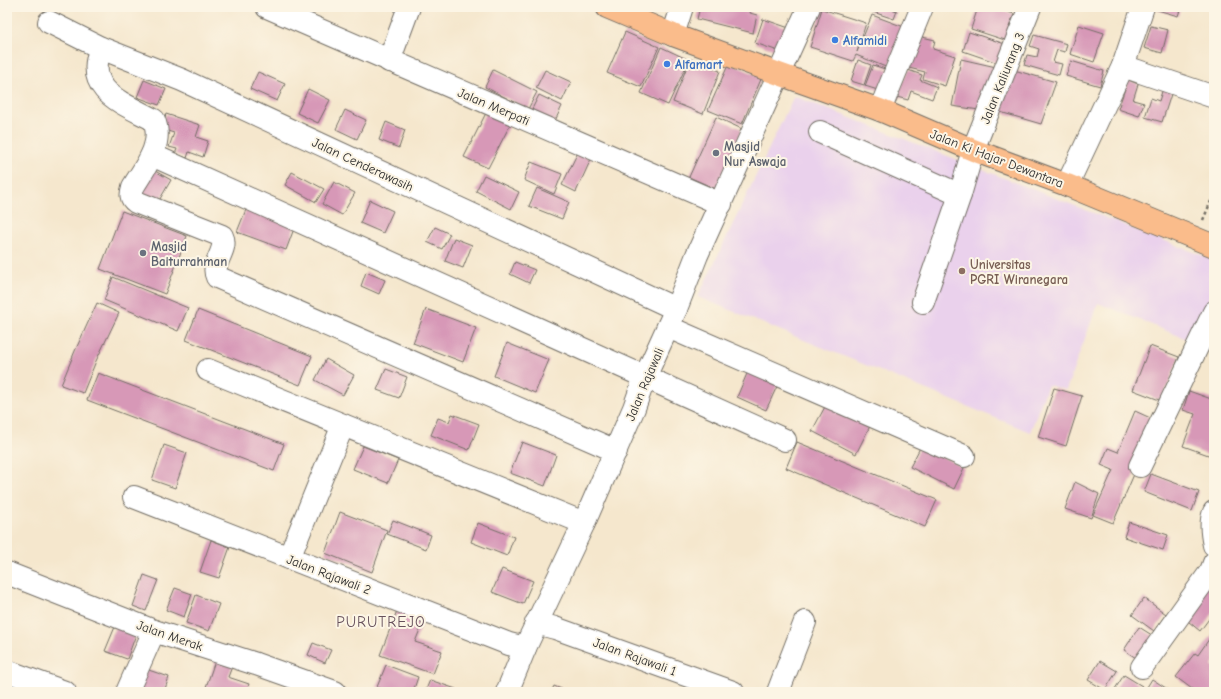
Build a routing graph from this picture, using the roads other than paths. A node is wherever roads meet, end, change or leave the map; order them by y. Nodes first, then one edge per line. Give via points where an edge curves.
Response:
1 (267, 7) edge
2 (409, 7) edge
3 (607, 7) edge
4 (682, 7) edge
5 (809, 7) edge
6 (922, 7) edge
7 (1030, 7) edge
8 (1143, 7) edge
9 (50, 22) dead end
10 (673, 35) junction
11 (102, 48) junction
12 (389, 61) junction
13 (1123, 66) junction
14 (779, 74) junction
15 (1214, 97) edge
16 (880, 110) junction
17 (820, 132) dead end
18 (973, 150) junction
19 (152, 155) junction
20 (1067, 185) junction
21 (960, 195) junction
22 (721, 204) junction
23 (1204, 242) edge
24 (923, 302) dead end
25 (1214, 312) edge
26 (672, 318) junction
27 (208, 370) dead end
28 (645, 378) junction
29 (343, 425) junction
30 (785, 440) dead end
31 (616, 451) junction
32 (964, 456) dead end
33 (1140, 466) dead end
34 (134, 497) dead end
35 (1214, 512) edge
36 (584, 523) junction
37 (1214, 545) edge
38 (290, 558) junction
39 (1214, 563) edge
40 (7, 574) edge
41 (805, 622) dead end
42 (536, 623) junction
43 (154, 631) junction
44 (525, 648) junction
45 (1142, 667) dead end
46 (7, 671) edge
47 (65, 692) edge
48 (127, 692) edge
49 (335, 692) edge
50 (507, 692) edge
51 (732, 692) edge
52 (778, 692) edge

1 - 12 street, Jalan Merpati
2 - 12 street
3 - 10 main road, Jalan Ki Hajar Dewantara
4 - 10 street
5 - 14 street, Jalan Rajawali
6 - 16 street
7 - 18 street, Jalan Kaliurang 3
8 - 13 street
9 - 11 street, Jalan Cenderawasih
10 - 14 main road, Jalan Ki Hajar Dewantara
11 - 19 street via 96,65 100,84 117,99 154,120 158,132
11 - 26 street, Jalan Cenderawasih via 182,80
12 - 22 street, Jalan Merpati
13 - 15 street
13 - 20 street
14 - 16 main road, Jalan Ki Hajar Dewantara
14 - 22 street, Jalan Rajawali
16 - 18 main road, Jalan Ki Hajar Dewantara
17 - 21 street
18 - 20 main road, Jalan Ki Hajar Dewantara
18 - 21 street, Jalan Kaliurang 3
19 - 28 street
19 - 31 street via 133,187 132,200 222,236 224,246 215,268 217,277
20 - 23 main road, Jalan Ki Hajar Dewantara
21 - 24 street, Jalan Kaliurang 3
22 - 26 street, Jalan Rajawali
25 - 33 street
26 - 28 street, Jalan Rajawali
26 - 32 street, Jalan Cenderawasih
27 - 29 street
28 - 30 street
28 - 31 street, Jalan Rajawali
29 - 36 street
29 - 38 street
31 - 36 street, Jalan Rajawali
34 - 38 street, Jalan Rajawali 2
35 - 37 street
36 - 42 street, Jalan Rajawali
38 - 44 street, Jalan Rajawali 2 via 508,644
39 - 45 street via 1211,571
40 - 43 street, Jalan Merak
41 - 52 street
42 - 44 street, Jalan Rajawali
42 - 51 street, Jalan Rajawali 1
43 - 48 street
43 - 49 street, Jalan Merak
44 - 50 street, Jalan Rajawali
46 - 47 street

